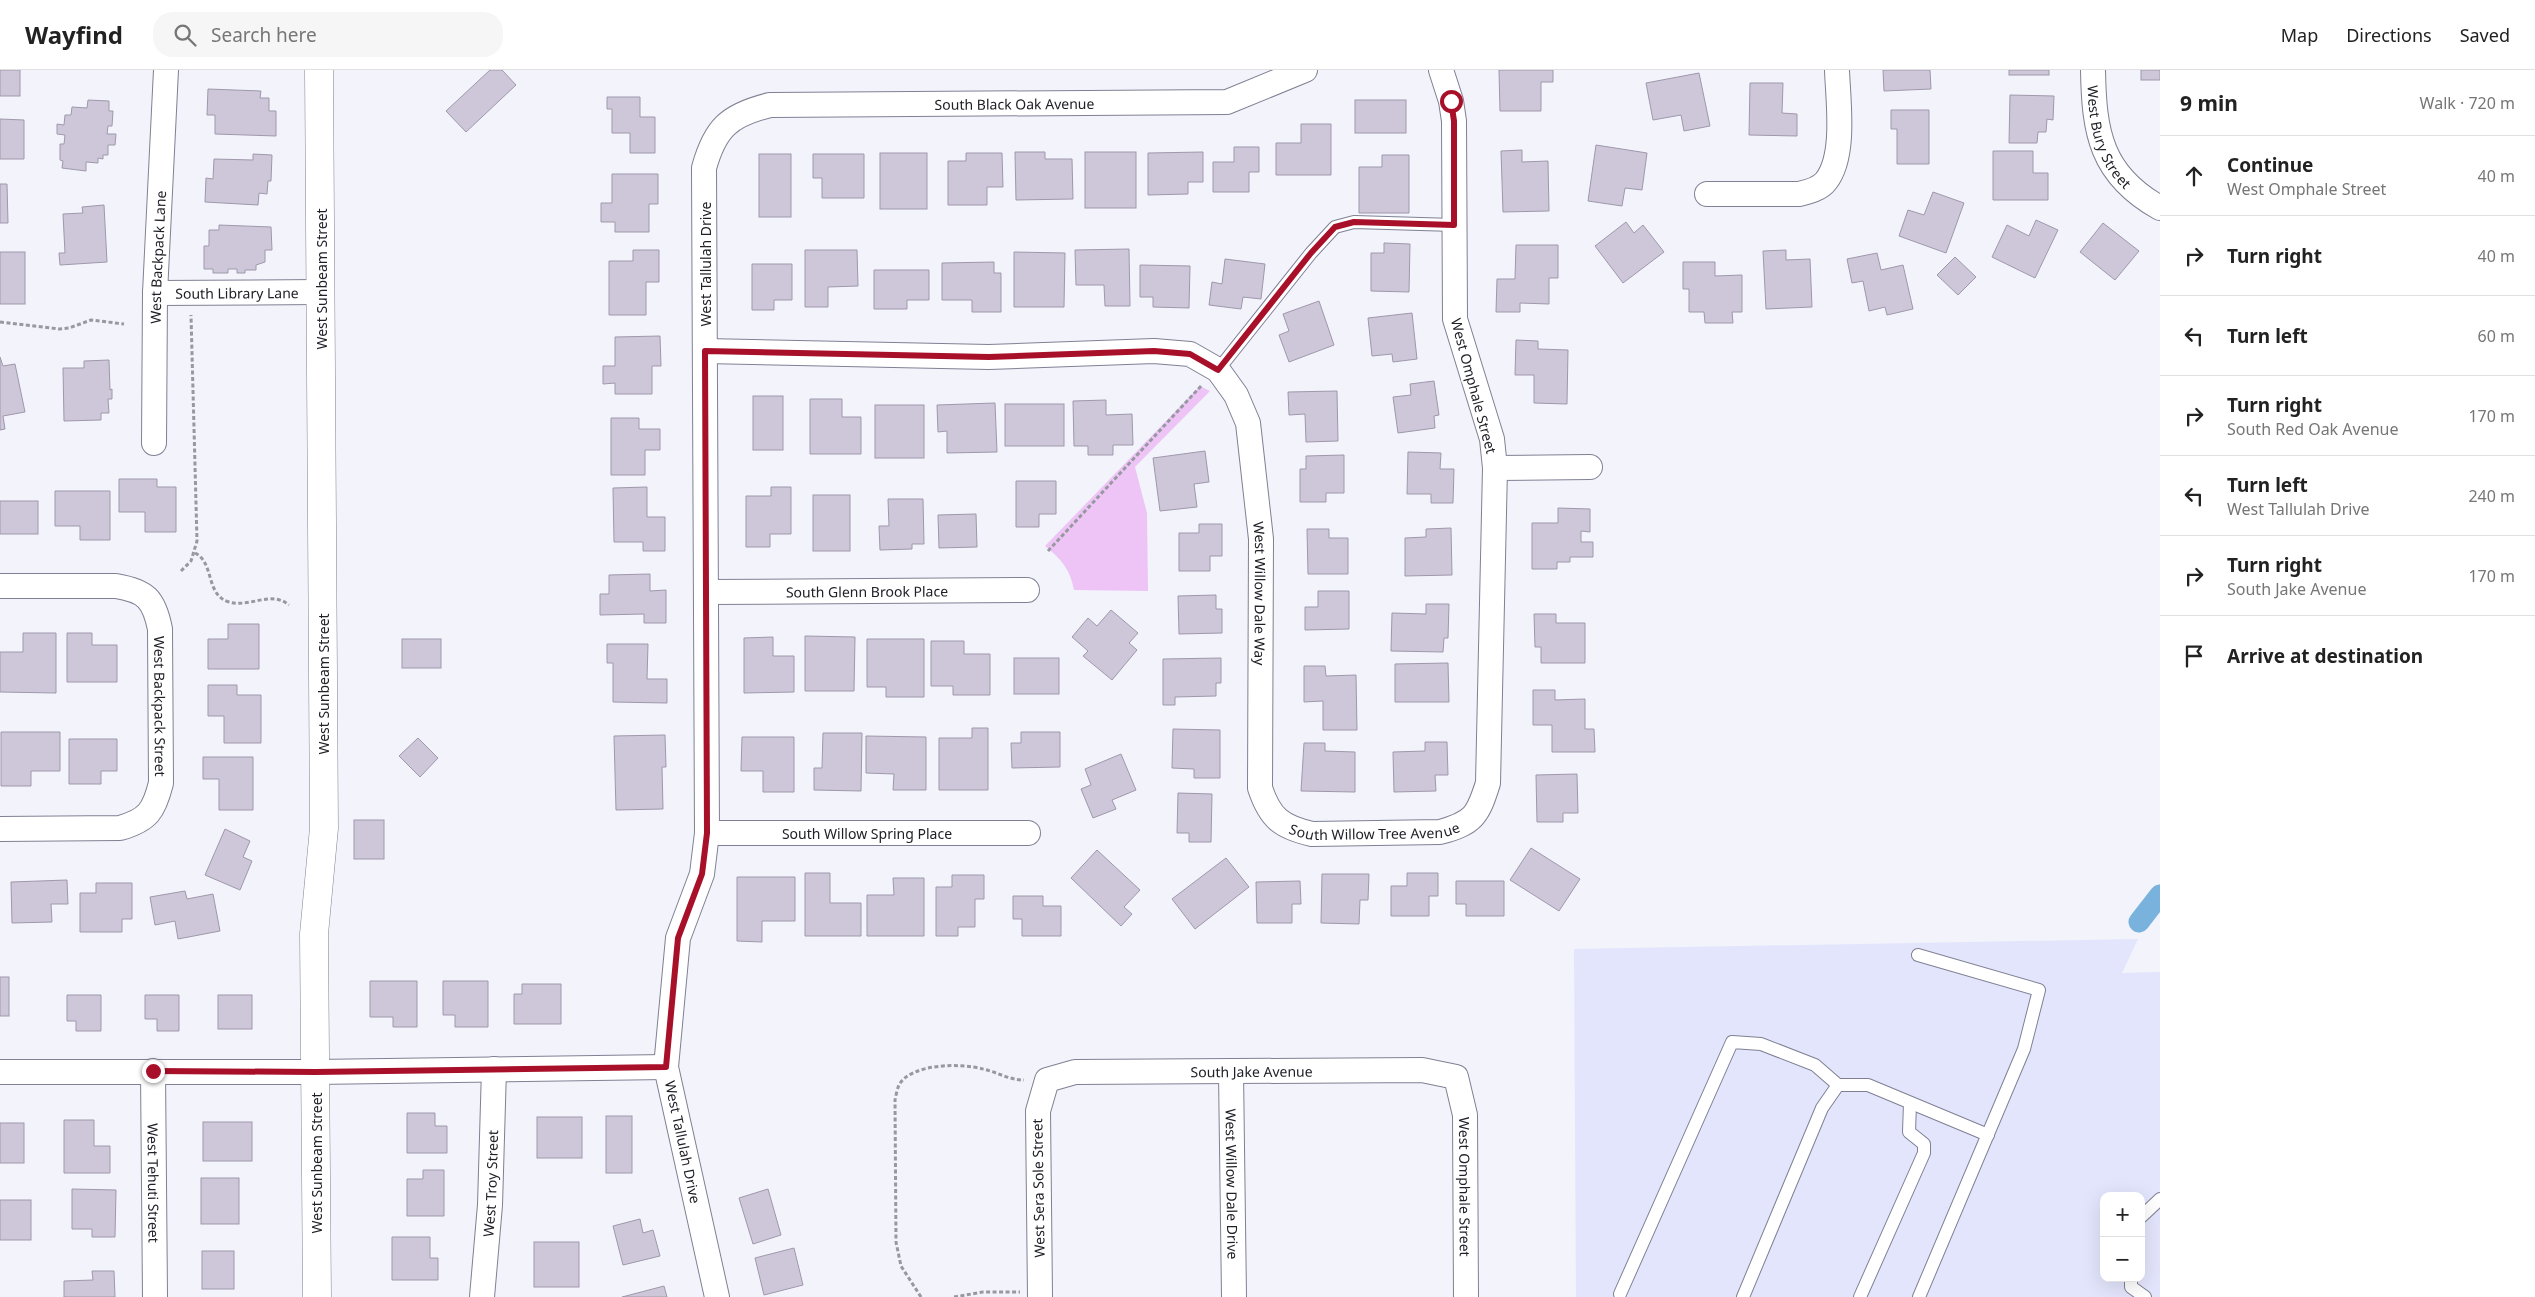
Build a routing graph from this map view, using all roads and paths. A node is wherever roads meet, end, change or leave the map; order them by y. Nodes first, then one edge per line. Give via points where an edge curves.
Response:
1 (166, 70) edge
2 (319, 70) edge
3 (1305, 70) edge
4 (1441, 70) edge
5 (1837, 70) edge
6 (2094, 70) edge
7 (724, 125) joint
8 (1707, 194) dead end
9 (2160, 208) edge
10 (1454, 225) junction
11 (321, 292) junction
12 (155, 293) junction
13 (191, 314) dead end
14 (0, 322) edge
15 (124, 324) dead end
16 (705, 351) junction
17 (1211, 376) junction
18 (154, 443) dead end
19 (1590, 467) dead end
20 (1495, 468) junction
21 (1048, 551) dead end
22 (195, 553) junction
23 (181, 571) dead end
24 (0, 586) edge
25 (1028, 590) dead end
26 (706, 592) junction
27 (289, 604) dead end
28 (1471, 820) joint
29 (1279, 821) joint
30 (0, 829) edge
31 (707, 833) junction
32 (1028, 833) dead end
33 (1918, 955) dead end
34 (666, 1067) junction
35 (494, 1069) junction
36 (153, 1071) junction
37 (0, 1072) edge
38 (315, 1072) junction
39 (1231, 1072) junction
40 (1456, 1077) joint
41 (1047, 1080) junction
42 (1838, 1085) junction
43 (1910, 1103) junction
44 (1988, 1135) junction
45 (2160, 1199) edge
46 (2145, 1213) edge
47 (2132, 1282) edge
48 (1620, 1294) dead end
49 (1040, 1296) edge
50 (155, 1297) edge
51 (317, 1297) edge
52 (482, 1297) edge
53 (717, 1297) edge
54 (921, 1297) edge
55 (954, 1297) edge
56 (1234, 1297) edge
57 (1466, 1297) edge
58 (1743, 1297) edge
59 (1860, 1297) edge
60 (1919, 1297) edge
61 (2145, 1297) edge

1 - 12 street, West Backpack Lane
2 - 11 street, West Sunbeam Street
3 - 7 street, South Black Oak Avenue via 1227,102 770,105 744,112
4 - 10 street, West Omphale Street via 1454,121
5 - 8 street via 1838,148 1835,166 1826,182 1799,194
6 - 9 street, West Bury Street via 2094,110 2101,142 2117,174
7 - 16 street, West Tallulah Drive via 710,146 704,168
10 - 17 lane via 1354,222 1335,227
10 - 20 street, West Omphale Street via 1455,318 1492,439
11 - 12 street, South Library Lane
11 - 38 street, West Sunbeam Street via 324,828 314,934
12 - 18 street, West Backpack Lane
13 - 22 path
14 - 15 path via 59,329 91,320
16 - 17 street via 989,357 1154,351 1190,354
16 - 26 street, West Tallulah Drive
17 - 21 path
17 - 29 street, West Willow Dale Way via 1236,395 1248,423 1261,538 1260,788 1266,806
19 - 20 street
20 - 28 street, West Omphale Street via 1488,783
22 - 23 path
22 - 27 path via 206,565 220,597 230,602 273,597
24 - 30 street, West Backpack Street via 116,586 132,588 147,596 156,611 160,629 161,774 156,803 147,817 133,824 120,828
25 - 26 street, South Glenn Brook Place
26 - 31 street, West Tallulah Drive
28 - 29 street, South Willow Tree Avenue via 1440,832 1312,834 1294,830
31 - 32 street, South Willow Spring Place
31 - 34 street, West Tallulah Drive via 702,874 678,938
33 - 44 lane via 2039,990 2024,1048
34 - 35 street
34 - 53 street, West Tallulah Drive
35 - 38 street
35 - 52 street, West Troy Street via 490,1205
36 - 37 street
36 - 38 street
36 - 50 street, West Tehuti Street
38 - 51 street, West Sunbeam Street
39 - 40 street, South Jake Avenue via 1422,1070
39 - 41 street, South Jake Avenue via 1075,1072
39 - 56 street, West Willow Dale Drive
40 - 57 street, West Omphale Street via 1464,1115
41 - 49 street, West Sera Sole Street via 1038,1111
41 - 54 path via 1016,1080 981,1068 948,1067 919,1070 906,1076 898,1086 895,1100 896,1242 901,1266
42 - 43 lane via 1868,1085
42 - 48 lane via 1815,1065 1761,1044 1732,1042
42 - 58 lane via 1822,1108
43 - 44 lane
43 - 59 lane via 1909,1132 1924,1144 1924,1153
44 - 60 lane
45 - 46 lane
47 - 61 lane
49 - 55 path via 1020,1292 982,1292

